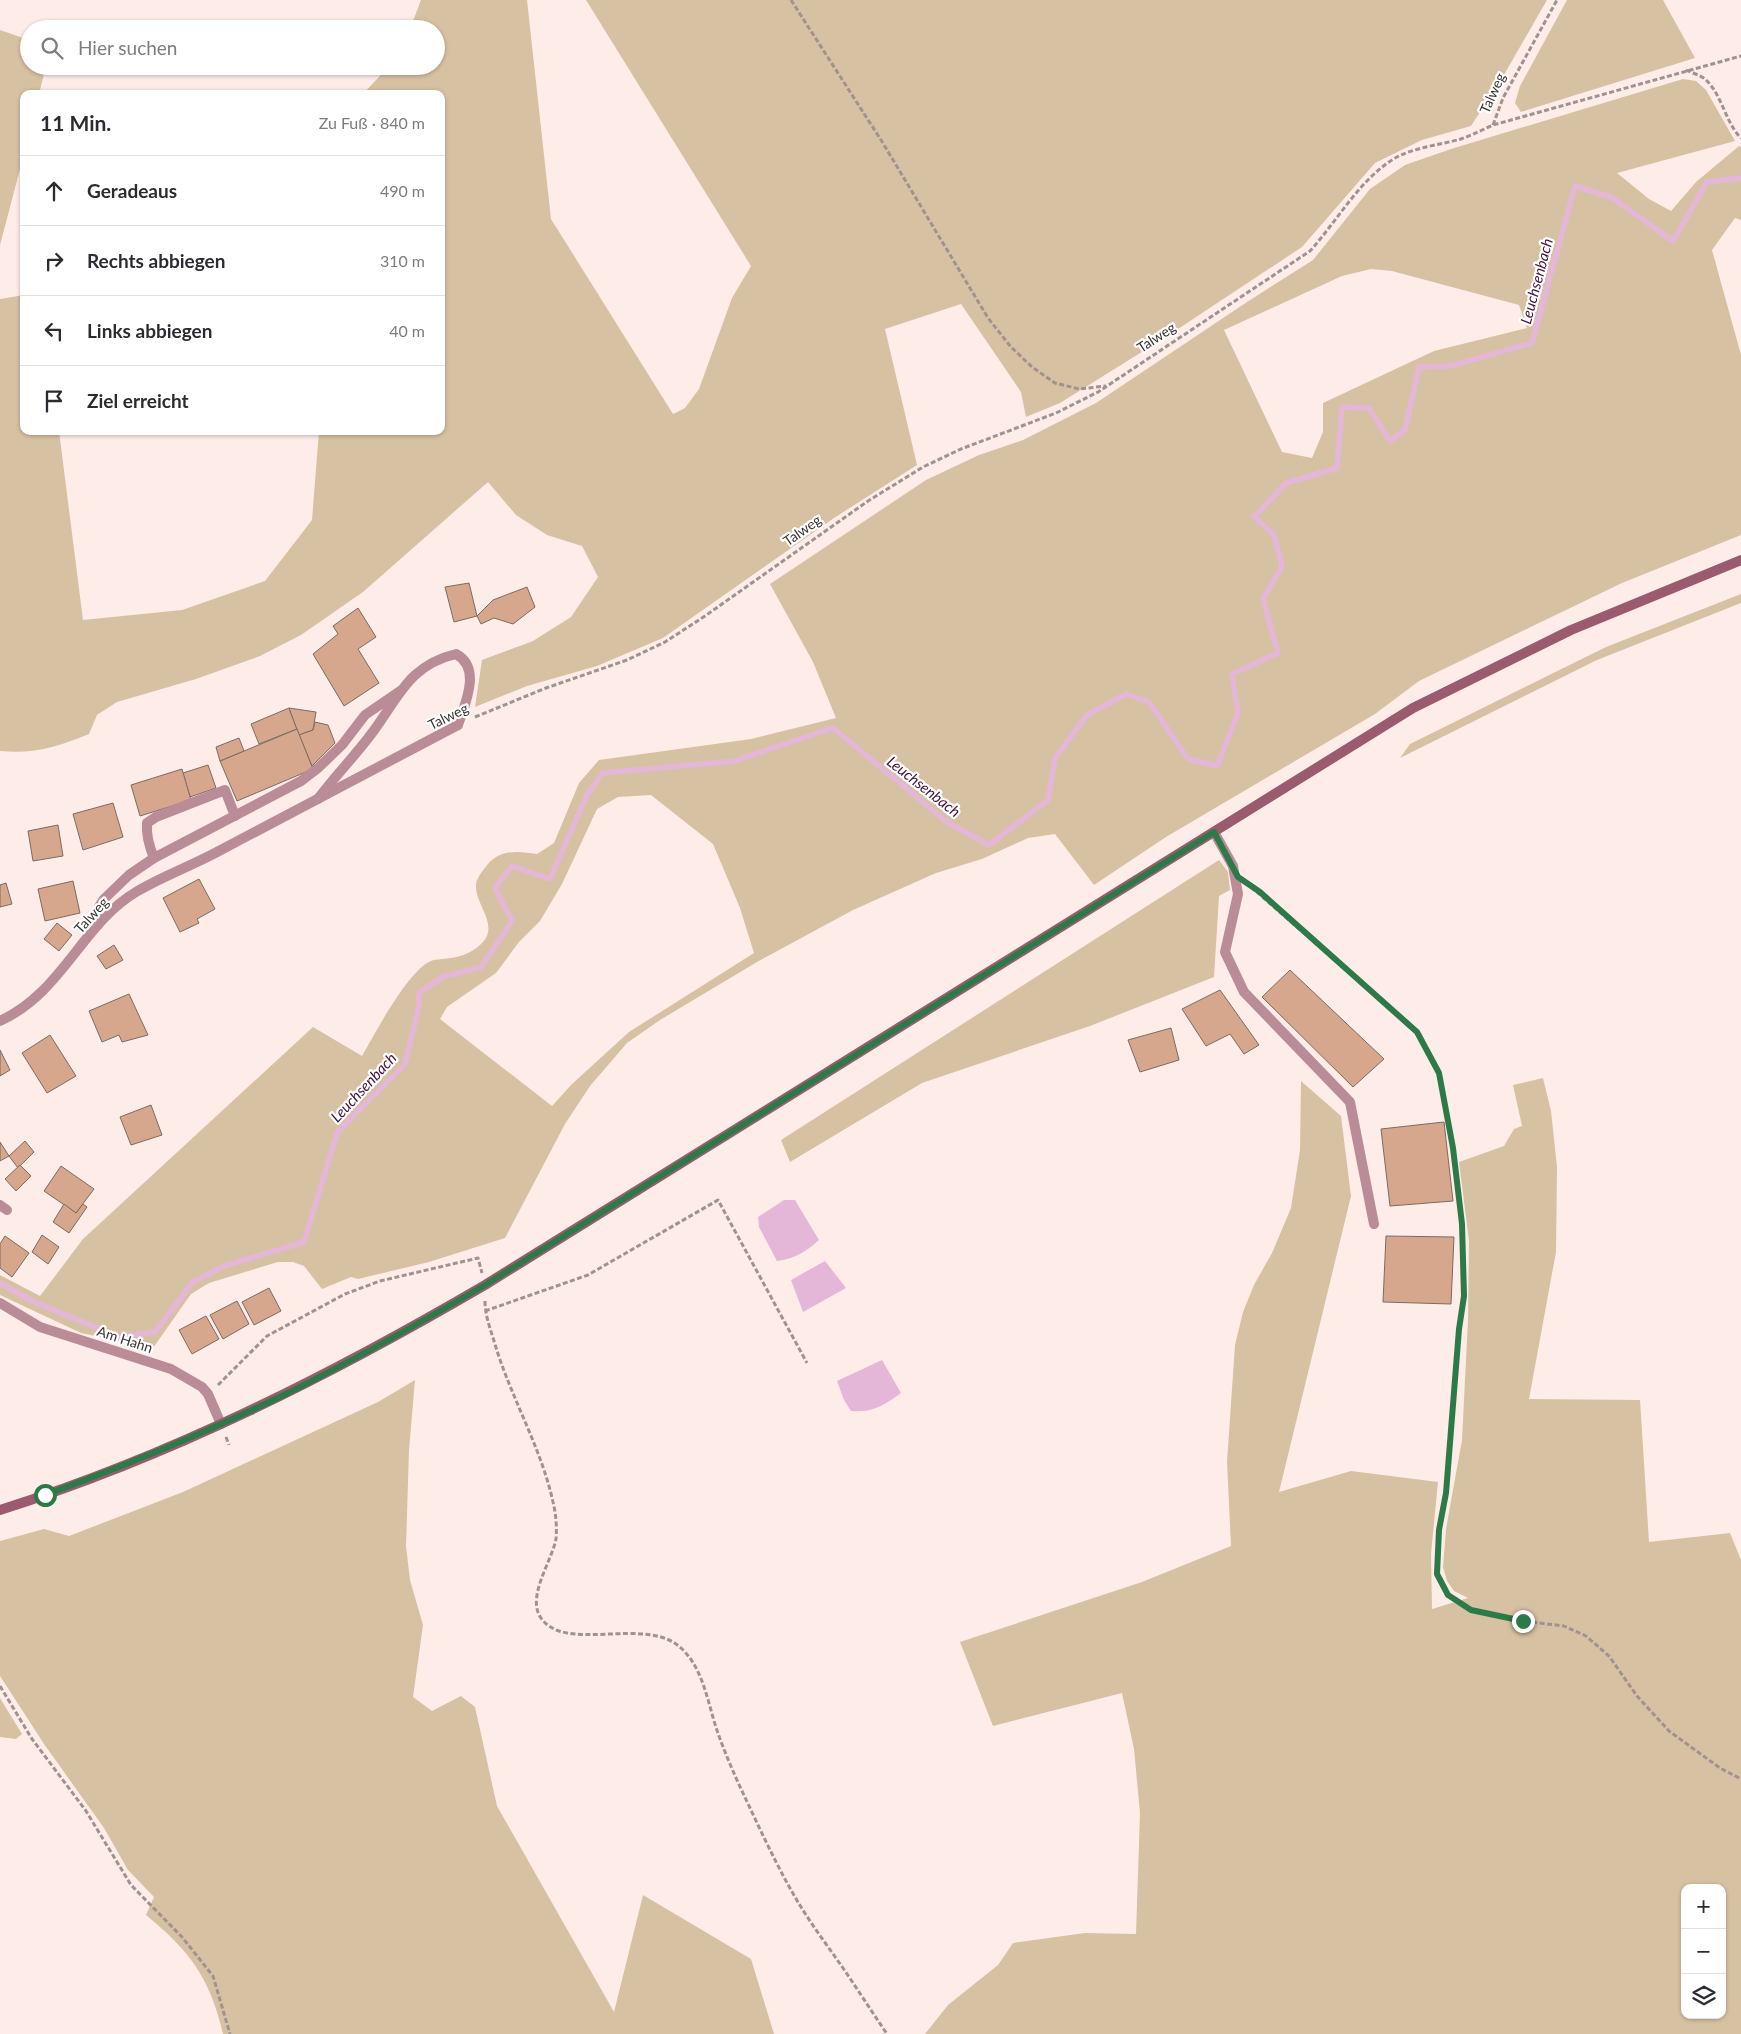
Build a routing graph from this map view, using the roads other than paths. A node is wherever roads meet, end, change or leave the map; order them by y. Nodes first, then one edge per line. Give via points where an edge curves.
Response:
1 (1741, 560) edge
2 (400, 691) junction
3 (318, 799) junction
4 (235, 816) junction
5 (1214, 832) junction
6 (154, 858) junction
7 (98, 925) junction
8 (0, 1021) edge
9 (1374, 1224) dead end
10 (0, 1303) edge
11 (221, 1424) junction
12 (0, 1510) edge

1 - 5 main road via 1571,630 1413,708
2 - 3 street via 373,732
2 - 3 street, Talweg via 420,670 438,658 456,654 468,665 470,682 458,725
2 - 4 street via 365,715 342,745 307,777
3 - 7 street, Talweg via 135,892
4 - 6 street
4 - 6 street via 225,790 156,818 147,823 146,831
5 - 9 street via 1233,866 1238,894 1225,952 1244,992 1350,1102
5 - 11 main road via 485,1285 359,1356
6 - 7 street via 129,875 104,899 99,907
7 - 8 street, Talweg via 48,987 16,1013
10 - 11 street, Am Hahn via 40,1327 171,1368 202,1387
11 - 12 main road via 141,1459

